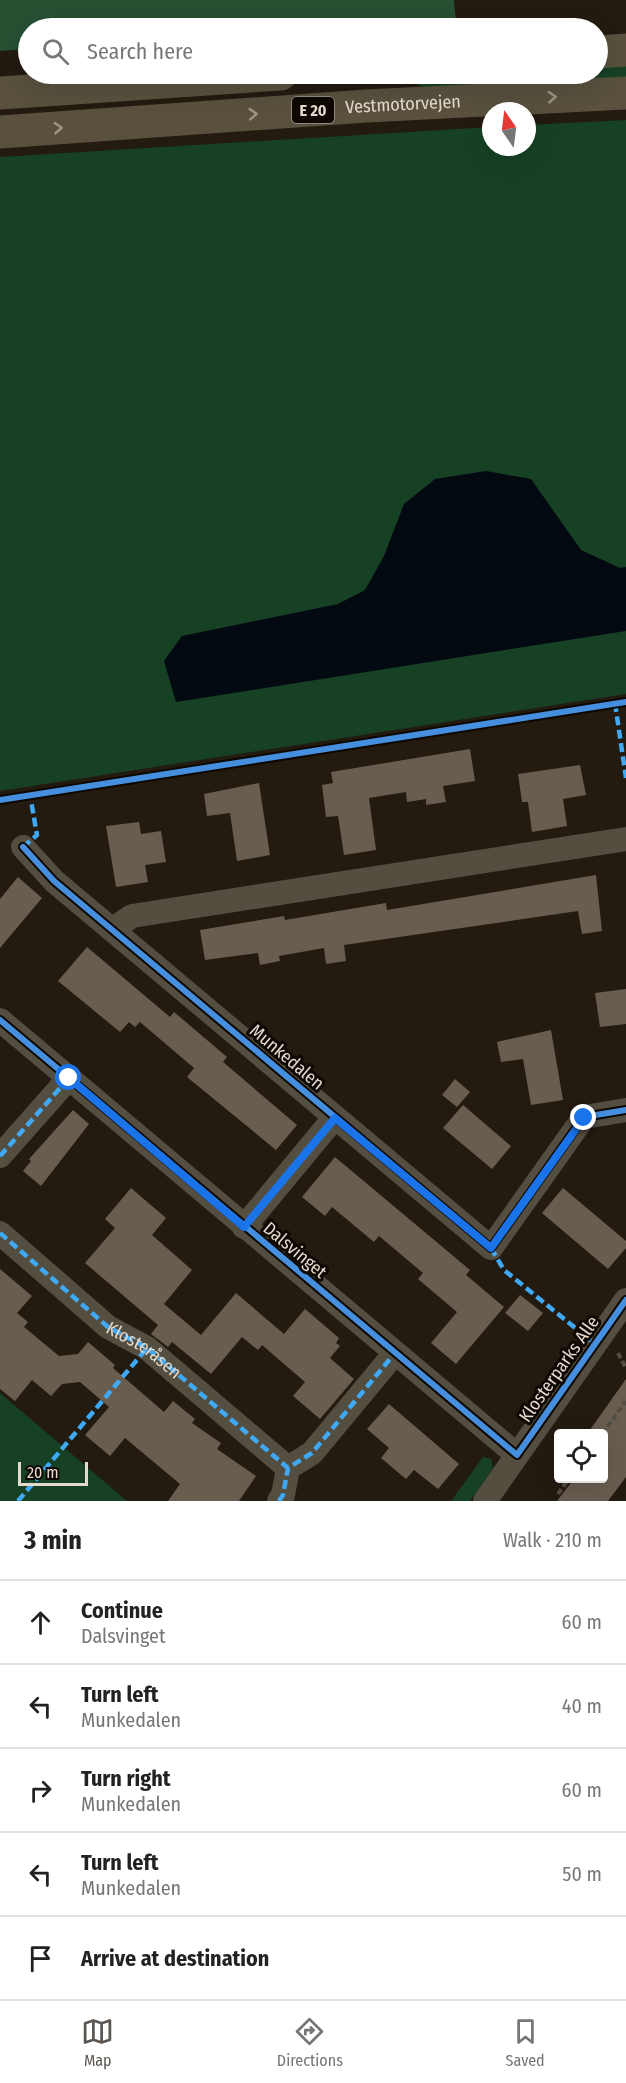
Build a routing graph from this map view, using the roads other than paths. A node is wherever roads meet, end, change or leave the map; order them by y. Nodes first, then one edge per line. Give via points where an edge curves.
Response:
1 (626, 50) edge
2 (608, 51) edge
3 (133, 84) edge
4 (0, 93) edge
5 (626, 93) edge
6 (0, 132) edge
7 (626, 839) edge
8 (23, 847) dead end
9 (113, 929) junction
10 (0, 1020) edge
11 (69, 1078) junction
12 (626, 1110) edge
13 (335, 1118) junction
14 (0, 1156) edge
15 (244, 1227) junction
16 (0, 1233) edge
17 (626, 1299) edge
18 (395, 1353) junction
19 (518, 1455) junction
20 (288, 1468) junction
21 (279, 1501) edge
22 (485, 1501) edge

1 - 2 highway
3 - 4 highway, E 20
6 -> 5 highway, Vestmotorvejen / E 20 via 366,106
7 - 9 street via 132,916
8 - 9 street, Munkedalen via 54,880
9 - 13 street, Munkedalen
10 - 11 street, Dalsvinget
11 - 14 street
11 - 15 street, Dalsvinget
12 - 13 street, Munkedalen via 584,1118 491,1248
13 - 15 street
15 - 18 street, Dalsvinget
16 - 20 street, Klosteråsen via 108,1327 147,1348
17 - 19 street, Klosterparks Alle
18 - 19 street, Dalsvinget
18 - 20 street via 312,1453
19 - 22 street, Klosterparks Alle
20 - 21 street

